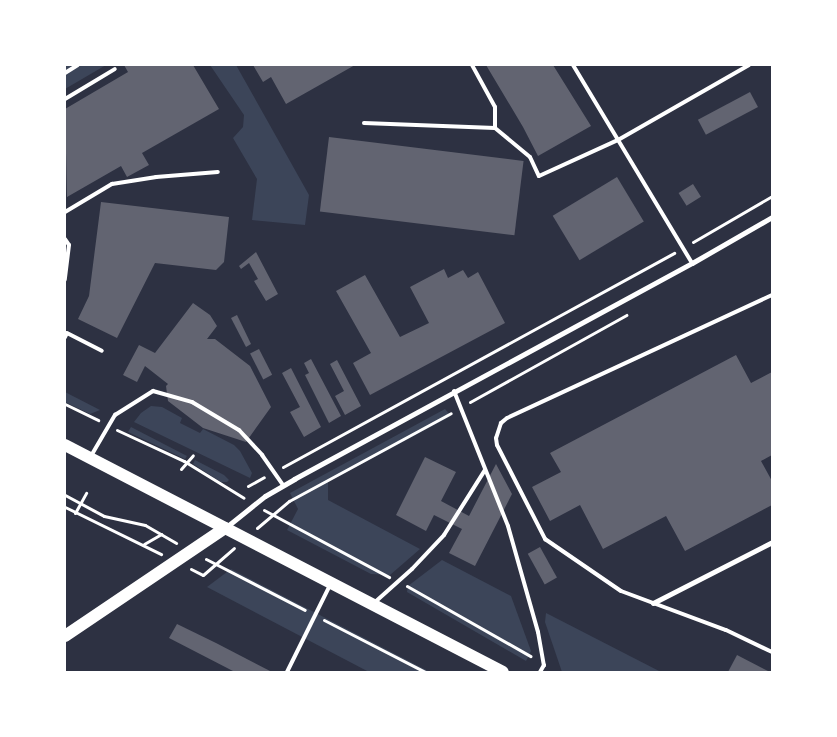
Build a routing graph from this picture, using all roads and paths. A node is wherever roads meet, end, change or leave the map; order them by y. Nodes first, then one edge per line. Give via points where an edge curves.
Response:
1 (78, 65) edge
2 (472, 65) edge
3 (574, 65) edge
4 (749, 65) edge
5 (115, 69) dead end
6 (65, 73) edge
7 (65, 99) edge
8 (364, 123) dead end
9 (495, 128) junction
10 (618, 140) junction
11 (218, 172) dead end
12 (772, 196) edge
13 (65, 212) edge
14 (772, 217) edge
15 (65, 239) edge
16 (684, 248) junction
17 (692, 263) junction
18 (65, 280) edge
19 (772, 295) edge
20 (631, 312) dead end
21 (65, 337) edge
22 (102, 351) dead end
23 (454, 392) junction
24 (65, 404) edge
25 (461, 407) junction
26 (109, 425) junction
27 (65, 445) edge
28 (193, 455) dead end
29 (90, 458) junction
30 (186, 463) junction
31 (182, 469) dead end
32 (486, 470) junction
33 (274, 472) junction
34 (219, 483) dead end
35 (283, 485) junction
36 (248, 486) dead end
37 (86, 492) dead end
38 (65, 495) edge
39 (289, 501) dead end
40 (80, 503) junction
41 (65, 507) edge
42 (75, 513) junction
43 (284, 522) dead end
44 (145, 525) dead end
45 (225, 528) junction
46 (162, 534) dead end
47 (772, 542) edge
48 (143, 544) junction
49 (177, 562) junction
50 (398, 582) junction
51 (331, 583) junction
52 (653, 603) junction
53 (372, 604) junction
54 (65, 636) edge
55 (772, 652) edge
56 (544, 665) junction
57 (286, 672) edge
58 (503, 672) edge
59 (540, 672) edge

1 - 6 lane
2 - 9 lane via 495,107
3 - 10 lane
4 - 10 lane
5 - 7 lane
8 - 9 lane
9 - 10 lane via 530,157 540,176
10 - 16 lane
11 - 13 lane via 112,184
12 - 16 path
14 - 17 street
15 - 18 lane via 69,245
16 - 17 lane
16 - 33 path
17 - 23 street
19 - 52 lane via 507,418 497,430 497,445 545,538 621,591
20 - 25 path
21 - 22 lane via 67,333
23 - 25 lane
23 - 35 street
24 - 26 path
25 - 32 lane
25 - 39 path
26 - 29 lane
26 - 30 path
26 - 33 lane via 115,415 154,391 192,402 239,430
27 - 29 main road
28 - 30 path
29 - 45 main road
30 - 31 path
30 - 34 path
32 - 50 lane via 444,535
32 - 56 lane via 508,526
33 - 35 lane
33 - 36 path
35 - 45 street
37 - 40 path
38 - 40 path
40 - 42 path
40 - 44 path via 104,516
41 - 42 path
42 - 48 path
43 - 50 path
45 - 49 main road
45 - 51 main road
46 - 48 path
47 - 52 street
48 - 49 path
49 - 54 main road
50 - 53 lane
50 - 56 path
51 - 53 main road
51 - 57 lane
52 - 55 lane via 726,630
53 - 58 main road
56 - 59 lane

